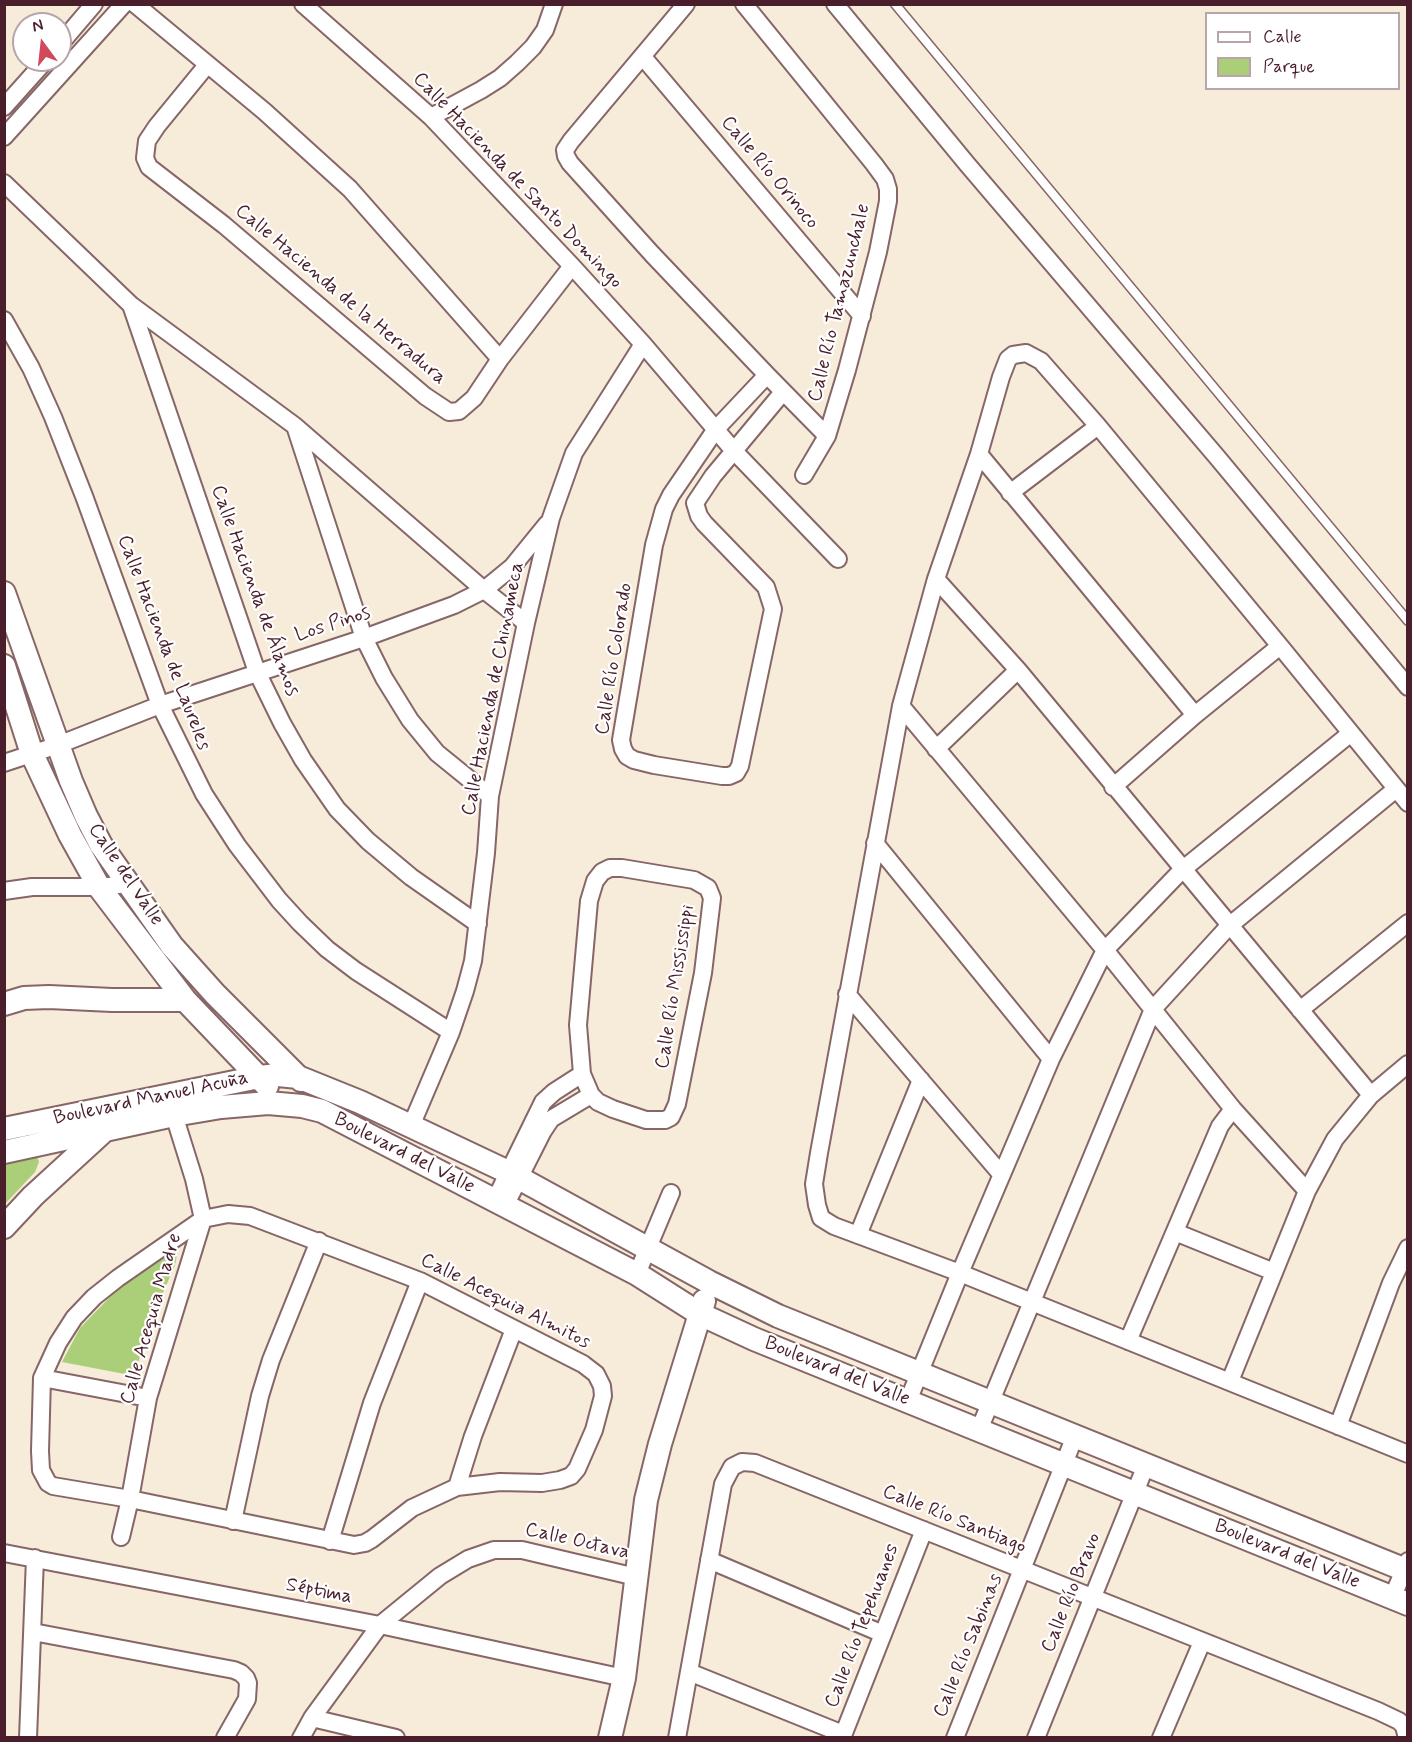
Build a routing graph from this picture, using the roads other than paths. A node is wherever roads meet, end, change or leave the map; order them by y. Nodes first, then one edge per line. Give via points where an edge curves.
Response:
1 (94, 4) edge
2 (124, 4) edge
3 (135, 4) edge
4 (303, 4) edge
5 (554, 4) edge
6 (686, 4) edge
7 (744, 4) edge
8 (835, 4) edge
9 (895, 4) edge
10 (72, 30) edge
11 (643, 57) junction
12 (207, 65) junction
13 (35, 72) edge
14 (4, 107) edge
15 (431, 117) junction
16 (4, 137) edge
17 (4, 183) edge
18 (572, 266) junction
19 (131, 305) junction
20 (862, 316) junction
21 (4, 320) edge
22 (643, 344) junction
23 (500, 358) junction
24 (766, 375) junction
25 (783, 392) junction
26 (295, 426) junction
27 (1098, 426) junction
28 (717, 429) junction
29 (827, 436) junction
30 (734, 450) junction
31 (979, 454) junction
32 (804, 475) dead end
33 (1011, 493) junction
34 (551, 518) junction
35 (838, 559) dead end
36 (936, 579) junction
37 (484, 590) junction
38 (4, 593) edge
39 (1407, 621) edge
40 (526, 623) junction
41 (364, 638) junction
42 (1280, 646) junction
43 (4, 666) edge
44 (1018, 670) junction
45 (257, 672) junction
46 (1407, 687) edge
47 (160, 705) junction
48 (901, 706) junction
49 (1196, 715) junction
50 (1351, 734) junction
51 (58, 745) junction
52 (936, 749) junction
53 (32, 754) junction
54 (4, 763) edge
55 (1113, 787) junction
56 (1396, 789) junction
57 (490, 796) junction
58 (1407, 803) edge
59 (875, 843) junction
60 (1182, 870) junction
61 (128, 884) junction
62 (99, 887) junction
63 (4, 891) edge
64 (1407, 923) edge
65 (478, 924) junction
66 (1229, 926) junction
67 (1105, 950) junction
68 (847, 994) junction
69 (185, 1000) junction
70 (4, 1004) edge
71 (1153, 1009) junction
72 (1300, 1010) junction
73 (451, 1032) junction
74 (1051, 1059) junction
75 (1407, 1064) edge
76 (582, 1074) junction
77 (259, 1077) junction
78 (298, 1077) junction
79 (921, 1080) junction
80 (591, 1095) junction
81 (1371, 1095) junction
82 (285, 1104) junction
83 (1233, 1109) junction
84 (322, 1111) junction
85 (174, 1115) junction
86 (411, 1126) junction
87 (106, 1129) junction
88 (4, 1130) edge
89 (4, 1152) edge
90 (1001, 1174) junction
91 (514, 1175) junction
92 (1307, 1191) junction
93 (671, 1193) dead end
94 (500, 1203) junction
95 (203, 1219) junction
96 (4, 1227) edge
97 (1175, 1232) junction
98 (858, 1235) junction
99 (319, 1241) junction
100 (648, 1248) junction
101 (1407, 1248) edge
102 (1274, 1272) junction
103 (960, 1273) junction
104 (637, 1274) junction
105 (420, 1281) junction
106 (709, 1282) junction
107 (1033, 1302) junction
108 (700, 1314) junction
109 (514, 1329) junction
110 (1128, 1341) junction
111 (920, 1373) junction
112 (42, 1378) junction
113 (1230, 1381) junction
114 (148, 1398) junction
115 (908, 1401) junction
116 (992, 1402) junction
117 (1338, 1426) junction
118 (979, 1430) junction
119 (1075, 1436) junction
120 (1407, 1454) edge
121 (1064, 1465) junction
122 (1146, 1465) junction
123 (457, 1487) junction
124 (1135, 1494) junction
125 (130, 1499) junction
126 (233, 1521) junction
127 (924, 1530) junction
128 (121, 1537) dead end
129 (330, 1541) junction
130 (4, 1553) edge
131 (35, 1558) junction
132 (709, 1560) junction
133 (1406, 1567) edge
134 (1023, 1570) junction
135 (636, 1577) junction
136 (1093, 1598) junction
137 (1400, 1601) edge
138 (380, 1625) junction
139 (33, 1632) junction
140 (883, 1634) junction
141 (1202, 1642) junction
142 (689, 1672) junction
143 (624, 1678) junction
144 (312, 1718) junction
145 (843, 1736) edge
146 (28, 1737) edge
147 (225, 1737) edge
148 (301, 1737) edge
149 (396, 1737) edge
150 (610, 1737) edge
151 (677, 1737) edge
152 (956, 1737) edge
153 (1036, 1737) edge
154 (1161, 1737) edge
155 (1407, 1737) edge

1 - 10 street
2 - 16 street
3 - 12 street
4 - 15 street, Calle Hacienda de Santo Domingo
5 - 15 street via 545,30 518,63 490,84
6 - 11 street
7 - 20 street, Calle Río Tamazunchale via 885,179 888,201
8 - 46 street
9 - 39 lane
11 - 20 street, Calle Río Orinoco
11 - 24 street via 571,141 566,156
12 - 23 street via 350,189
12 - 23 street, Calle Hacienda de la Herradura via 147,141 145,158 149,167 449,412 467,406
13 - 14 street
15 - 18 street, Calle Hacienda de Santo Domingo
17 - 19 street
18 - 22 street, Calle Hacienda de Santo Domingo
18 - 23 street, Calle Hacienda de la Herradura
19 - 26 street
19 - 45 street, Calle Hacienda de Álamos
20 - 29 street, Calle Río Tamazunchale
21 - 47 street, Calle Hacienda de Laureles via 53,417
22 - 28 street, Calle Hacienda de Santo Domingo
22 - 34 street, Calle Hacienda de Chinameca via 574,453
24 - 25 street
24 - 28 street
25 - 29 street
25 - 30 street
26 - 37 street
26 - 41 street
27 - 31 street via 1041,361 1026,353 1013,354 1008,359
27 - 33 street
27 - 42 street
28 - 30 street, Calle Hacienda de Santo Domingo
28 - 30 street, Calle Río Colorado via 671,495 659,524 621,740 627,756 634,760 722,776 729,776 740,766 773,609 766,587 704,523 696,509 696,503
29 - 32 street, Calle Río Tamazunchale
30 - 35 street, Calle Hacienda de Santo Domingo
31 - 33 street
31 - 36 street
33 - 49 street
34 - 37 street, Los Pinos via 512,567
34 - 40 street, Calle Hacienda de Chinameca
36 - 44 street
36 - 48 street
37 - 40 street
37 - 41 street, Los Pinos
38 - 51 street, Calle del Valle
40 - 57 street, Calle Hacienda de Chinameca
41 - 45 street, Los Pinos
41 - 57 street via 410,720 437,753
42 - 49 street
42 - 50 street
43 - 53 street, Calle del Valle
44 - 52 street
44 - 55 street
45 - 47 street, Los Pinos
45 - 65 street, Calle Hacienda de Álamos via 303,760 337,809 411,877
47 - 51 street, Los Pinos
47 - 73 street, Calle Hacienda de Laureles via 204,794 279,900 334,954
48 - 52 street
48 - 59 street
49 - 55 street
50 - 56 street
50 - 60 street
51 - 53 street, Los Pinos
51 - 61 street, Calle del Valle via 86,816
52 - 67 street
53 - 54 street, Los Pinos
53 - 62 street, Calle del Valle
55 - 60 street
56 - 58 street
56 - 66 street
57 - 65 street, Calle Hacienda de Chinameca
59 - 68 street
59 - 74 street
60 - 66 street
60 - 67 street
61 - 62 street
61 - 78 street, Calle del Valle via 186,962
62 - 63 street
62 - 69 street, Calle del Valle
64 - 72 street
65 - 73 street, Calle Hacienda de Chinameca via 468,981
66 - 71 street
66 - 72 street
67 - 71 street
67 - 74 street
68 - 79 street
68 - 98 street via 814,1184 821,1218
69 - 70 street via 49,997
69 - 77 street, Calle del Valle
71 - 83 street
71 - 107 street
72 - 81 street
73 - 86 street, Calle Hacienda de Chinameca
74 - 90 street
75 - 81 street
76 - 80 street, Calle Río Mississippi
76 - 80 street, Calle Río Mississippi via 578,1025 589,901 595,881 610,868 622,868 703,884 712,898 712,912 704,973 675,1112 665,1120 646,1120 613,1109
76 - 91 street via 543,1102
77 - 78 street, Boulevard Manuel Acuña
77 - 82 street, Calle del Valle
77 - 88 street, Boulevard Manuel Acuña
78 - 84 street, Calle del Valle
78 - 86 street, Boulevard del Valle
79 - 90 street
79 - 98 street
80 - 91 street via 551,1119
81 - 92 street via 1335,1139
82 - 84 street, Boulevard del Valle
82 - 85 street, Boulevard Manuel Acuña via 251,1104
83 - 92 street
83 - 97 street via 1220,1126
84 - 94 street, Boulevard del Valle
85 - 87 street, Boulevard Manuel Acuña
85 - 95 street, Calle Acequia Madre
86 - 91 street, Boulevard del Valle
87 - 89 street, Boulevard Manuel Acuña
87 - 96 street
90 - 103 street
91 - 94 street
91 - 100 street, Boulevard del Valle
92 - 102 street
93 - 100 street
94 - 104 street, Boulevard del Valle
95 - 99 street, Calle Acequia Almitos via 228,1214 250,1216
95 - 112 street, Calle Acequia Almitos via 94,1297 74,1318
95 - 114 street, Calle Acequia Madre
97 - 102 street
97 - 110 street
98 - 103 street
99 - 105 street, Calle Acequia Almitos
99 - 126 street via 268,1369
100 - 104 street
100 - 106 street, Boulevard del Valle
101 - 117 street
102 - 113 street
103 - 107 street
103 - 111 street
104 - 108 street, Boulevard del Valle
105 - 109 street, Calle Acequia Almitos
105 - 129 street via 372,1403
106 - 108 street
106 - 111 street, Boulevard del Valle via 778,1316
107 - 110 street
107 - 116 street
108 - 115 street, Boulevard del Valle
108 - 135 street via 646,1500
109 - 123 street
109 - 123 street, Calle Acequia Almitos via 596,1374 603,1396 594,1430 571,1476 542,1483
110 - 113 street
111 - 115 street
111 - 116 street, Boulevard del Valle
112 - 114 street
112 - 125 street, Calle Acequia Almitos via 41,1470 48,1483
113 - 117 street
114 - 125 street, Calle Acequia Madre
115 - 118 street, Boulevard del Valle
116 - 118 street
116 - 119 street, Boulevard del Valle
117 - 120 street
118 - 121 street, Boulevard del Valle
119 - 121 street, Calle Río Sabinas
119 - 122 street, Boulevard del Valle
121 - 124 street, Boulevard del Valle
121 - 134 street, Calle Río Sabinas
122 - 124 street, Calle Río Bravo
122 - 133 street, Boulevard del Valle
123 - 129 street, Calle Acequia Almitos via 412,1508 365,1543
124 - 136 street, Calle Río Bravo
124 - 137 street, Boulevard del Valle
125 - 126 street, Calle Acequia Almitos
125 - 128 street, Calle Acequia Madre
126 - 129 street, Calle Acequia Almitos
127 - 132 street, Calle Río Santiago via 755,1463 742,1462 732,1467 723,1484
127 - 134 street, Calle Río Santiago
127 - 140 street, Calle Río Tepehuanes
130 - 131 street, Séptima
131 - 138 street, Séptima
131 - 139 street
132 - 140 street
132 - 142 street, Calle Río Santiago
133 - 137 street
134 - 136 street, Calle Río Santiago
134 - 152 street, Calle Río Sabinas
135 - 138 street, Calle Octava via 542,1554 508,1548 494,1550 468,1559 440,1576
135 - 143 street
136 - 141 street, Calle Río Santiago
136 - 153 street, Calle Río Bravo
138 - 143 street, Séptima
138 - 144 street
139 - 146 street
139 - 147 street via 241,1673 248,1683 248,1699
140 - 145 street, Calle Río Tepehuanes
141 - 154 street
141 - 155 street, Calle Río Santiago via 1393,1718 1404,1726
142 - 145 street
142 - 151 street, Calle Río Santiago
143 - 150 street
144 - 148 street
144 - 149 street

